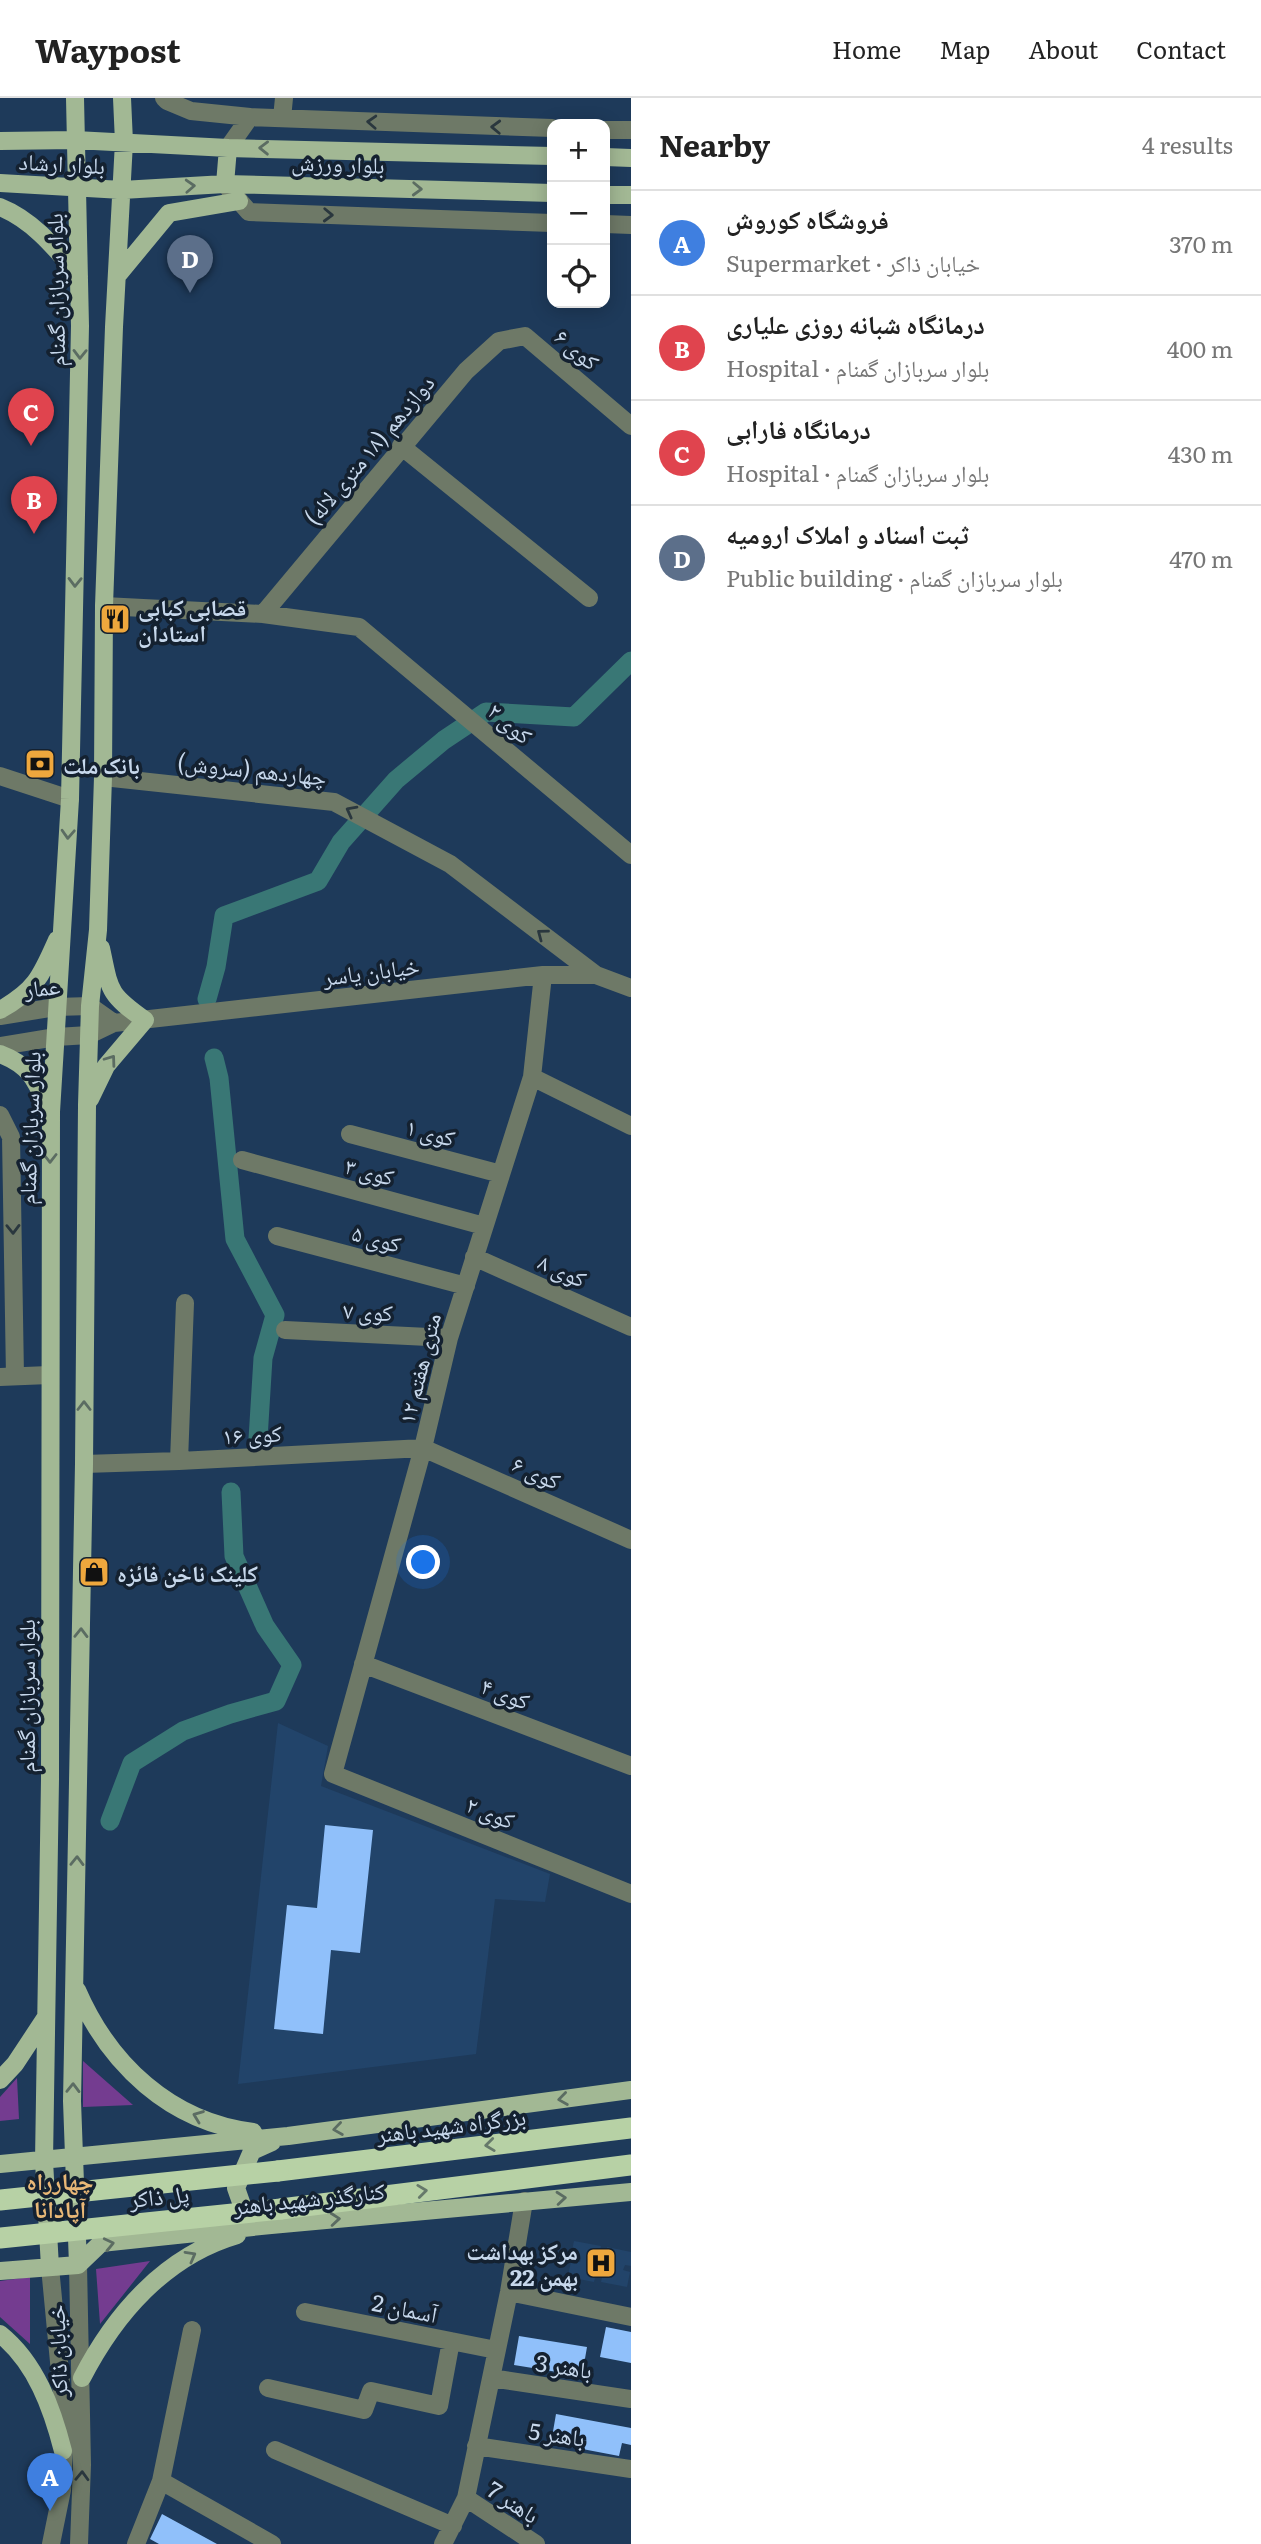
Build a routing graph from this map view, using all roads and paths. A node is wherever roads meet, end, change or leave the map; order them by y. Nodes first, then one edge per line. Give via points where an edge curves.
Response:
1 (75, 98) edge
2 (122, 98) edge
3 (164, 98) edge
4 (284, 98) edge
5 (250, 117) junction
6 (282, 118) junction
7 (547, 128) edge
8 (610, 130) edge
9 (631, 130) edge
10 (75, 140) junction
11 (0, 141) edge
12 (124, 142) junction
13 (228, 148) junction
14 (547, 156) edge
15 (610, 157) edge
16 (631, 158) edge
17 (0, 183) edge
18 (225, 184) junction
19 (76, 188) junction
20 (121, 190) junction
21 (547, 193) edge
22 (610, 195) edge
23 (631, 195) edge
24 (239, 201) junction
25 (0, 207) edge
26 (547, 223) edge
27 (610, 224) edge
28 (631, 225) edge
29 (79, 276) junction
30 (117, 276) junction
31 (80, 326) junction
32 (114, 327) junction
33 (525, 336) joint
34 (631, 426) edge
35 (401, 446) junction
36 (589, 598) dead end
37 (104, 606) junction
38 (263, 614) junction
39 (0, 776) edge
40 (103, 777) junction
41 (70, 799) junction
42 (631, 855) edge
43 (63, 928) junction
44 (98, 930) junction
45 (543, 975) junction
46 (596, 975) junction
47 (631, 988) edge
48 (90, 1006) junction
49 (56, 1007) junction
50 (0, 1010) edge
51 (0, 1016) edge
52 (145, 1020) junction
53 (114, 1023) junction
54 (89, 1035) junction
55 (56, 1037) junction
56 (0, 1046) edge
57 (0, 1054) edge
58 (532, 1077) junction
59 (87, 1105) junction
60 (51, 1112) junction
61 (0, 1115) edge
62 (631, 1126) edge
63 (350, 1135) dead end
64 (242, 1160) dead end
65 (501, 1174) junction
66 (484, 1227) junction
67 (276, 1236) dead end
68 (474, 1257) junction
69 (466, 1286) junction
70 (185, 1303) dead end
71 (631, 1327) edge
72 (285, 1330) dead end
73 (449, 1338) junction
74 (49, 1375) junction
75 (8, 1376) edge
76 (423, 1448) junction
77 (179, 1461) junction
78 (84, 1464) junction
79 (631, 1540) edge
80 (363, 1664) junction
81 (631, 1766) edge
82 (334, 1774) joint
83 (631, 1894) edge
84 (75, 1984) junction
85 (46, 2017) junction
86 (0, 2080) edge
87 (631, 2090) edge
88 (631, 2128) edge
89 (288, 2136) junction
90 (75, 2157) junction
91 (44, 2161) junction
92 (0, 2164) edge
93 (631, 2165) edge
94 (278, 2171) joint
95 (631, 2192) edge
96 (0, 2200) edge
97 (524, 2201) junction
98 (276, 2217) junction
99 (0, 2238) edge
100 (78, 2265) junction
101 (50, 2267) junction
102 (0, 2271) edge
103 (509, 2291) junction
104 (305, 2312) dead end
105 (631, 2317) edge
106 (192, 2330) dead end
107 (0, 2334) edge
108 (451, 2341) junction
109 (496, 2350) junction
110 (82, 2378) junction
111 (491, 2378) junction
112 (268, 2388) dead end
113 (631, 2399) edge
114 (476, 2446) junction
115 (275, 2450) dead end
116 (64, 2451) junction
117 (631, 2469) edge
118 (161, 2481) junction
119 (466, 2498) junction
120 (453, 2526) junction
121 (51, 2544) edge
122 (79, 2544) edge
123 (136, 2544) edge
124 (272, 2544) edge
125 (443, 2544) edge
126 (536, 2544) edge

1 - 10 main road, بلوار سربازان گمنام
2 - 12 main road
3 - 5 street via 191,111
4 - 6 street
5 - 6 street
5 - 13 street
7 -> 6 street
8 - 9 street
10 - 11 main road, بلوار ارشاد
10 - 12 main road, بلوار ارشاد
10 - 19 main road, بلوار سربازان گمنام
12 - 13 main road, بلوار ورزش
12 - 20 main road
14 -> 13 main road, بلوار ورزش
13 - 18 main road
15 - 16 main road
17 - 19 main road, بلوار ارشاد
20 -> 18 main road, بلوار ورزش
18 -> 21 main road, بلوار ورزش
18 - 24 street
19 - 20 main road, بلوار ارشاد
19 - 29 main road, بلوار سربازان گمنام
20 - 30 main road
22 - 23 main road
24 -> 26 street via 249,212
24 - 30 main road via 169,213
25 - 29 main road via 19,215
27 - 28 street
29 - 31 main road, بلوار سربازان گمنام
30 - 32 main road
31 - 32 main road via 97,318
31 -> 41 main road, بلوار سربازان گمنام
32 - 37 main road
33 - 34 street, کوی ۶
33 - 35 street, دوازدهم (۱۸ متری لاله) via 499,341 466,371
35 - 36 street
35 - 38 street, دوازدهم (۱۸ متری لاله)
37 - 38 street
37 - 40 main road
38 - 42 street, کوی ۲ via 359,627
39 - 41 street
40 - 44 main road
46 -> 40 street, چهاردهم (سروش) via 450,864 334,802
41 -> 43 main road, بلوار سربازان گمنام
43 - 49 main road, بلوار سربازان گمنام
43 - 50 main road via 39,981
44 - 48 main road
44 - 52 main road via 109,986 120,1003
45 - 46 street, خیابان یاسر
45 - 52 street, خیابان یاسر
45 - 58 street, ۱۲ متری هفتم
46 - 47 street, خیابان یاسر
48 - 49 street, عمار
48 - 53 street
48 - 54 main road
49 - 51 street, عمار
49 - 55 main road, بلوار سربازان گمنام
52 - 53 street, خیابان یاسر
59 -> 52 main road via 106,1066
53 - 54 street, خیابان یاسر
54 - 55 street
54 - 59 main road
55 - 56 street
55 - 60 main road, بلوار سربازان گمنام
57 - 60 main road via 19,1061
58 - 62 street
58 - 65 street, ۱۲ متری هفتم
78 -> 59 main road
60 -> 74 main road, بلوار سربازان گمنام
61 -> 75 street via 11,1137
63 - 65 street, کوی ۱
64 - 66 street, کوی ۳
65 - 66 street, ۱۲ متری هفتم
66 - 68 street, ۱۲ متری هفتم
67 - 69 street, کوی ۵
68 - 69 street, ۱۲ متری هفتم
68 - 71 street, کوی ۸
69 - 73 street, ۱۲ متری هفتم
70 - 77 street
72 - 73 street, کوی ۷
73 - 76 street, ۱۲ متری هفتم
74 - 75 street
74 - 85 main road, بلوار سربازان گمنام
76 - 77 street, کوی ۱۶
76 - 79 street, کوی ۶
76 - 80 street, ۱۲ متری هفتم
77 - 78 street, کوی ۱۶
84 -> 78 main road
80 - 81 street, کوی ۴
80 - 82 street, ۱۲ متری هفتم
82 - 83 street, کوی ۲
89 -> 84 main road via 233,2129 180,2109 135,2077 89,2018
90 -> 84 main road
85 - 86 main road
85 - 91 main road, بلوار سربازان گمنام
87 -> 89 main road
88 -> 94 highway, بزرگراه شهید باهنر
89 - 90 main road
89 - 98 main road via 252,2151 236,2188 249,2225
90 - 91 main road
90 - 100 main road, خیابان ذاکر
91 - 92 main road
91 - 101 main road, خیابان ذاکر
98 -> 93 highway
94 - 96 highway, پل ذاکر, bridge
97 -> 95 main road, کنارگذر شهید باهنر
98 -> 97 main road, کنارگذر شهید باهنر
97 - 103 street
98 - 99 highway, پل ذاکر, bridge
100 -> 98 main road, کنارگذر شهید باهنر via 101,2243
110 -> 98 main road via 100,2342 150,2284 217,2242
100 - 101 main road
100 - 110 street, خیابان ذاکر
101 - 102 main road
101 - 116 street, خیابان ذاکر
103 - 105 street
103 - 109 street
104 - 108 street, آسمان 2
106 - 118 street
107 - 116 main road via 32,2371 52,2409
108 - 109 street, آسمان 2
108 - 112 street via 439,2406 371,2390 364,2410
109 - 111 street
122 -> 110 street, خیابان ذاکر
111 - 113 street, باهنر 3
111 - 114 street
114 - 117 street, باهنر 5
114 - 119 street
115 - 120 street
116 - 121 street, خیابان ذاکر
118 - 123 street
118 - 124 street
119 - 120 street
119 - 126 street, باهنر 7
120 - 125 street

